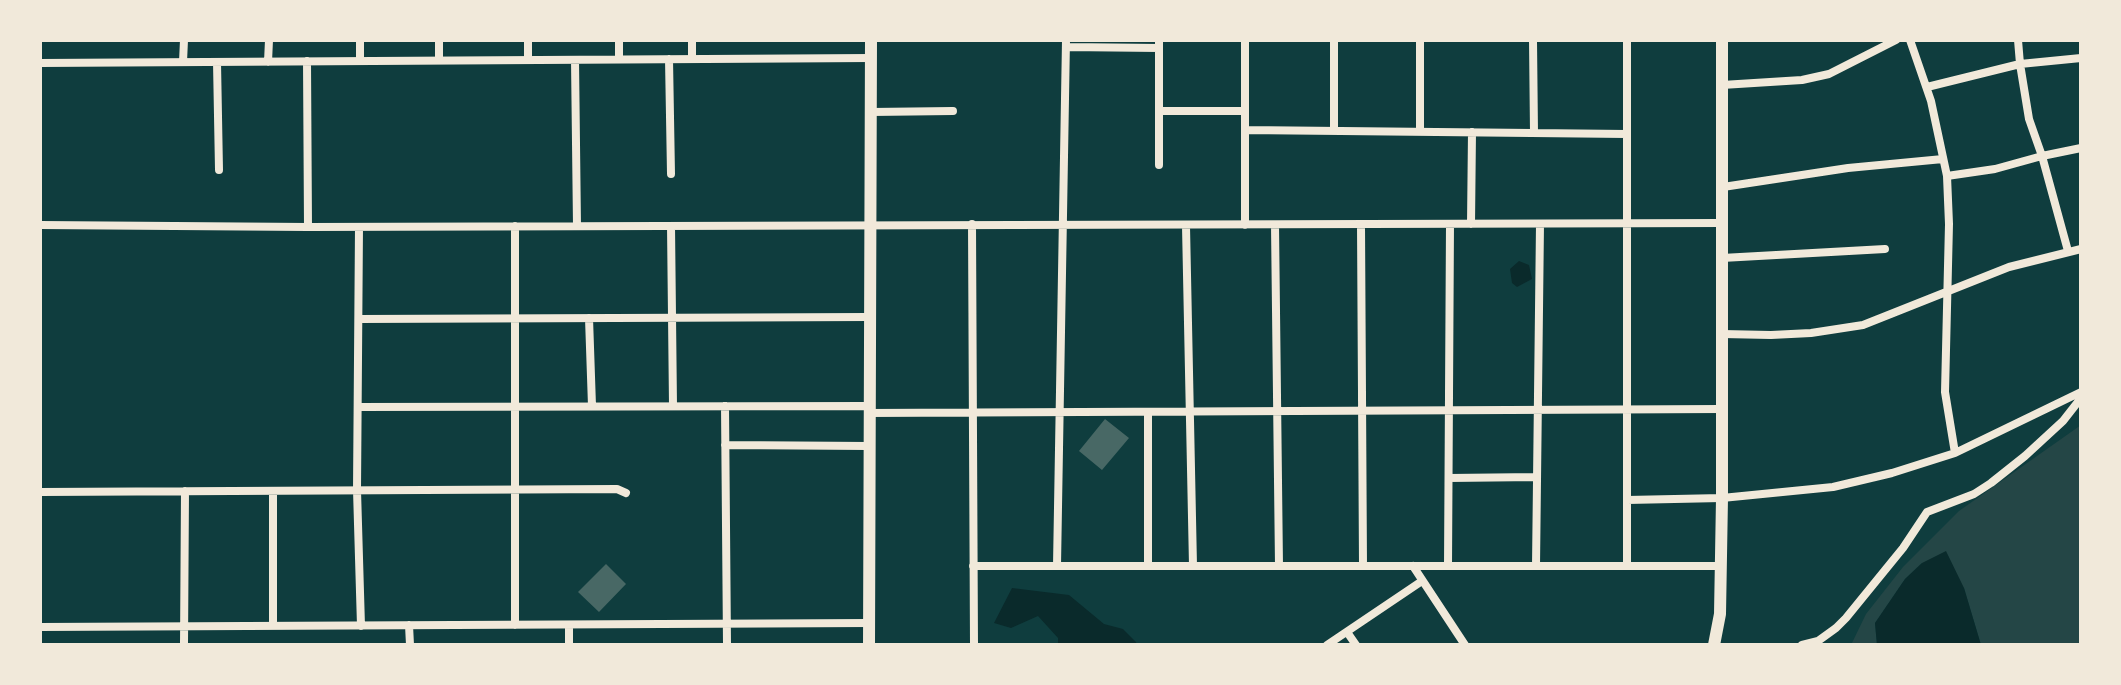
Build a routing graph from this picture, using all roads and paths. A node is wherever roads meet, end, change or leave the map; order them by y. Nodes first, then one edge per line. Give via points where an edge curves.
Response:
1 (184, 40) edge
2 (269, 40) edge
3 (360, 40) edge
4 (439, 40) edge
5 (528, 40) edge
6 (619, 40) edge
7 (692, 40) edge
8 (871, 40) edge
9 (1245, 40) edge
10 (1334, 40) edge
11 (1420, 40) edge
12 (1533, 40) edge
13 (1627, 40) edge
14 (1722, 40) edge
15 (1896, 40) edge
16 (1910, 40) edge
17 (2018, 40) edge
18 (1066, 44) edge
19 (1159, 44) edge
20 (871, 58) junction
21 (2081, 58) edge
22 (619, 59) junction
23 (669, 59) junction
24 (692, 59) junction
25 (439, 60) junction
26 (528, 60) junction
27 (575, 60) junction
28 (307, 61) junction
29 (360, 61) junction
30 (183, 62) junction
31 (217, 62) junction
32 (268, 62) junction
33 (40, 63) edge
34 (2020, 64) junction
35 (1722, 85) junction
36 (1927, 87) junction
37 (953, 111) dead end
38 (1160, 111) junction
39 (1245, 111) junction
40 (871, 112) junction
41 (1245, 130) junction
42 (1334, 131) junction
43 (1420, 132) junction
44 (1472, 132) junction
45 (1534, 133) junction
46 (1627, 134) junction
47 (2081, 148) edge
48 (2042, 156) junction
49 (1943, 159) junction
50 (1159, 165) dead end
51 (219, 170) dead end
52 (671, 174) dead end
53 (1947, 176) junction
54 (1723, 187) junction
55 (1627, 223) junction
56 (1722, 223) junction
57 (871, 224) junction
58 (972, 224) junction
59 (1063, 224) junction
60 (1450, 224) junction
61 (1471, 224) junction
62 (1540, 224) junction
63 (40, 225) edge
64 (1245, 225) junction
65 (1275, 225) junction
66 (1361, 225) junction
67 (515, 226) junction
68 (577, 226) junction
69 (671, 226) junction
70 (1186, 226) junction
71 (308, 227) junction
72 (359, 227) junction
73 (1885, 249) dead end
74 (2081, 249) edge
75 (2068, 251) junction
76 (1722, 258) junction
77 (1946, 291) junction
78 (869, 317) junction
79 (514, 318) junction
80 (589, 318) junction
81 (672, 318) junction
82 (359, 319) junction
83 (1722, 334) junction
84 (2081, 395) edge
85 (515, 406) junction
86 (592, 406) junction
87 (673, 406) junction
88 (725, 406) junction
89 (358, 407) junction
90 (1722, 409) junction
91 (868, 410) junction
92 (1538, 410) junction
93 (1627, 410) junction
94 (1277, 411) junction
95 (1362, 411) junction
96 (1449, 411) junction
97 (1060, 412) junction
98 (1148, 412) junction
99 (1190, 412) junction
100 (973, 413) junction
101 (725, 445) junction
102 (868, 446) junction
103 (1955, 453) junction
104 (1537, 477) junction
105 (1449, 478) junction
106 (357, 490) junction
107 (514, 490) junction
108 (185, 491) junction
109 (273, 491) junction
110 (40, 492) edge
111 (626, 493) dead end
112 (1722, 498) junction
113 (1627, 500) junction
114 (973, 566) junction
115 (1057, 566) junction
116 (1148, 566) junction
117 (1193, 566) junction
118 (1279, 566) junction
119 (1363, 566) junction
120 (1413, 566) junction
121 (1448, 566) junction
122 (1536, 566) junction
123 (1627, 566) junction
124 (1721, 566) junction
125 (1422, 581) junction
126 (869, 623) junction
127 (727, 624) junction
128 (409, 625) junction
129 (515, 625) junction
130 (569, 625) junction
131 (273, 626) junction
132 (361, 626) junction
133 (40, 627) edge
134 (183, 627) junction
135 (1347, 632) junction
136 (184, 645) edge
137 (410, 645) edge
138 (569, 645) edge
139 (727, 645) edge
140 (869, 645) edge
141 (974, 645) edge
142 (1327, 645) edge
143 (1356, 645) edge
144 (1465, 645) edge
145 (1714, 645) edge
146 (1722, 645) edge
147 (1802, 645) edge

1 - 30 street
2 - 32 street
3 - 29 street
4 - 25 street
5 - 26 street
6 - 22 street
7 - 24 street
8 - 20 street
9 - 39 street
10 - 42 street
11 - 43 street
12 - 45 street
13 - 46 street
14 - 35 street
15 - 35 street via 1829,74
16 - 36 street
17 - 34 street
18 - 19 street
18 - 59 street
19 - 38 street
20 - 24 street
20 - 40 street
21 - 34 street
22 - 23 street
22 - 27 street
23 - 24 street
23 - 52 street
25 - 26 street
25 - 29 street
26 - 27 street
27 - 68 street
28 - 29 street
28 - 32 street
28 - 71 street
30 - 31 street
30 - 33 street
31 - 32 street
31 - 51 street
34 - 36 street
34 - 48 street via 2029,119
35 - 54 street
36 - 49 street
37 - 40 street
38 - 39 street
38 - 50 street
39 - 41 street
40 - 57 street
41 - 42 street
41 - 64 street
42 - 43 street
43 - 44 street
44 - 45 street
44 - 61 street
45 - 46 street
46 - 55 street
47 - 48 street
48 - 53 street
48 - 75 street
49 - 53 street
49 - 54 street
53 - 77 street
54 - 56 street
55 - 56 street
55 - 62 street
55 - 93 street
56 - 76 street
57 - 58 street
57 - 69 street
57 - 78 street
58 - 59 street
58 - 100 street
59 - 70 street
59 - 97 street
60 - 61 street
60 - 66 street
60 - 96 street
61 - 62 street
62 - 92 street
63 - 71 street
64 - 65 street
64 - 70 street
65 - 66 street
65 - 94 street
66 - 95 street
67 - 68 street
67 - 72 street
67 - 79 street
68 - 69 street
69 - 81 street
70 - 99 street
71 - 72 street
72 - 82 street
73 - 76 street
74 - 75 street
75 - 77 street
76 - 83 street
77 - 83 street via 1863,325 1837,330
77 - 103 street via 1945,392
78 - 81 street
78 - 91 street
79 - 80 street
79 - 82 street
79 - 85 street
80 - 81 street
80 - 86 street
81 - 87 street
82 - 89 street
83 - 90 street
84 - 103 street
84 - 147 street via 2063,421 1991,483 1927,512 1846,618 1818,641
85 - 86 street
85 - 89 street
85 - 107 street
86 - 87 street
87 - 88 street
88 - 91 street
88 - 101 street
89 - 106 street
90 - 93 street
90 - 112 street
91 - 100 street
91 - 102 street
92 - 93 street
92 - 96 street
92 - 104 street
93 - 113 street
94 - 95 street
94 - 99 street
94 - 118 street
95 - 96 street
95 - 119 street
96 - 105 street
97 - 98 street
97 - 100 street
97 - 115 street
98 - 99 street
98 - 116 street
99 - 117 street
100 - 114 street
101 - 102 street
101 - 127 street
102 - 126 street
103 - 112 street via 1833,487
104 - 105 street
104 - 122 street
105 - 121 street
106 - 107 street
106 - 109 street
106 - 132 street
107 - 111 street
107 - 129 street
108 - 109 street
108 - 110 street
108 - 134 street
109 - 131 street
112 - 113 street
112 - 124 street
113 - 123 street
114 - 115 street
114 - 141 street
115 - 116 street
116 - 117 street
117 - 118 street
118 - 119 street
119 - 120 street
120 - 121 street
120 - 125 street
121 - 122 street
122 - 123 street
123 - 124 street
124 - 145 street
125 - 135 street
125 - 144 street
126 - 127 street
126 - 140 street
127 - 130 street
127 - 139 street
128 - 129 street
128 - 132 street
128 - 137 street
129 - 130 street
130 - 138 street
131 - 132 street
131 - 134 street
133 - 134 street
134 - 136 street
135 - 142 street
135 - 143 street
145 - 146 street

